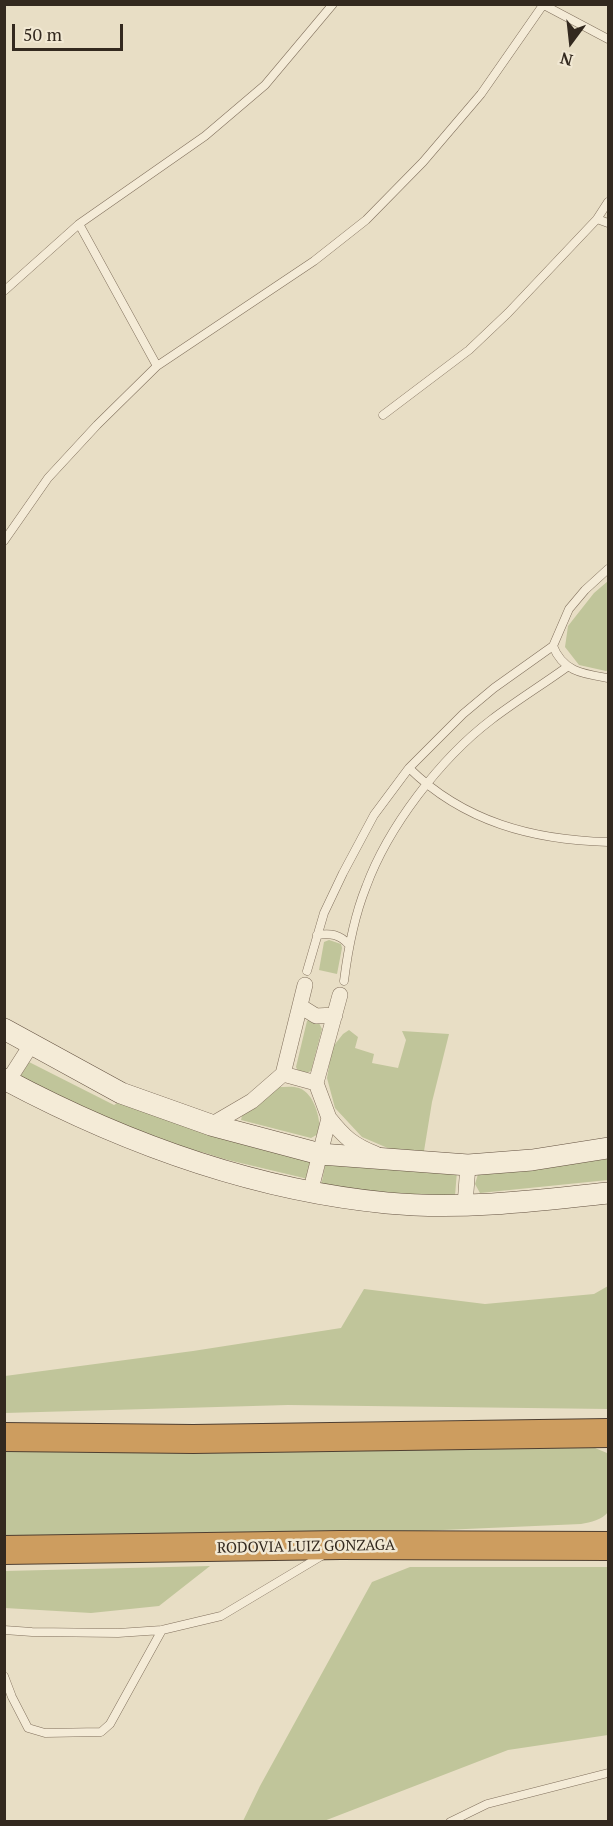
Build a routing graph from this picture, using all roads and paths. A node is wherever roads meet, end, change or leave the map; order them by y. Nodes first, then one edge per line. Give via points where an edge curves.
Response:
1 (333, 4) edge
2 (543, 5) edge
3 (609, 39) edge
4 (609, 202) edge
5 (597, 219) junction
6 (609, 223) edge
7 (79, 224) junction
8 (4, 291) edge
9 (157, 366) junction
10 (383, 415) dead end
11 (4, 541) edge
12 (609, 569) edge
13 (553, 646) junction
14 (567, 667) junction
15 (609, 678) edge
16 (409, 768) junction
17 (427, 786) junction
18 (609, 842) edge
19 (317, 935) junction
20 (349, 945) junction
21 (306, 978) joint
22 (342, 988) joint
23 (300, 1006) junction
24 (335, 1015) junction
25 (4, 1029) edge
26 (31, 1045) junction
27 (283, 1074) junction
28 (6, 1080) edge
29 (316, 1083) junction
30 (329, 1118) junction
31 (211, 1125) junction
32 (609, 1148) edge
33 (320, 1154) junction
34 (390, 1160) junction
35 (468, 1164) junction
36 (310, 1193) junction
37 (609, 1193) edge
38 (465, 1204) junction
39 (559, 1433) junction
40 (609, 1433) edge
41 (4, 1437) edge
42 (609, 1447) edge
43 (609, 1537) edge
44 (341, 1545) junction
45 (555, 1546) junction
46 (609, 1546) edge
47 (4, 1550) edge
48 (4, 1630) edge
49 (162, 1630) junction
50 (4, 1676) edge
51 (609, 1773) edge
52 (450, 1821) edge

1 - 7 lane via 265,85 205,136
2 - 3 lane
2 - 9 lane via 481,94 423,162 366,220 314,261
4 - 5 lane
5 - 6 lane
5 - 10 lane via 469,350
7 - 8 lane
7 - 9 lane
9 - 11 lane via 48,478
12 - 13 lane via 569,609
13 - 14 lane
13 - 16 lane via 463,714
14 - 15 lane
14 - 17 lane via 490,721
16 - 17 lane
16 - 19 lane via 374,815 324,913
17 - 18 lane via 456,806 518,829 576,842
17 - 20 lane via 384,847 366,886
19 - 20 lane via 334,934
19 - 21 lane
20 - 22 lane
21 - 23 street
22 - 24 street
23 - 24 street via 316,1016
23 - 27 street
24 - 29 street
25 - 26 main road
26 - 28 street
26 - 31 main road via 121,1094
27 - 29 street
27 - 31 street via 252,1101
28 - 36 main road via 107,1128 198,1163
29 - 30 street
30 - 33 street
30 - 34 street via 353,1144
31 - 33 main road
32 - 35 main road via 532,1160
33 - 34 main road
33 - 36 street
34 - 35 main road
35 - 38 street
36 - 38 main road via 388,1203
37 - 38 main road
39 - 40 highway
39 - 41 highway via 193,1439
39 - 42 highway
43 - 45 highway
44 - 45 highway, RODOVIA LUIZ GONZAGA
44 - 47 highway, RODOVIA LUIZ GONZAGA
44 - 49 lane via 221,1616
45 - 46 highway, RODOVIA LUIZ GONZAGA
48 - 49 lane
49 - 50 lane via 110,1724 101,1732 45,1733 28,1728
51 - 52 lane via 487,1804

